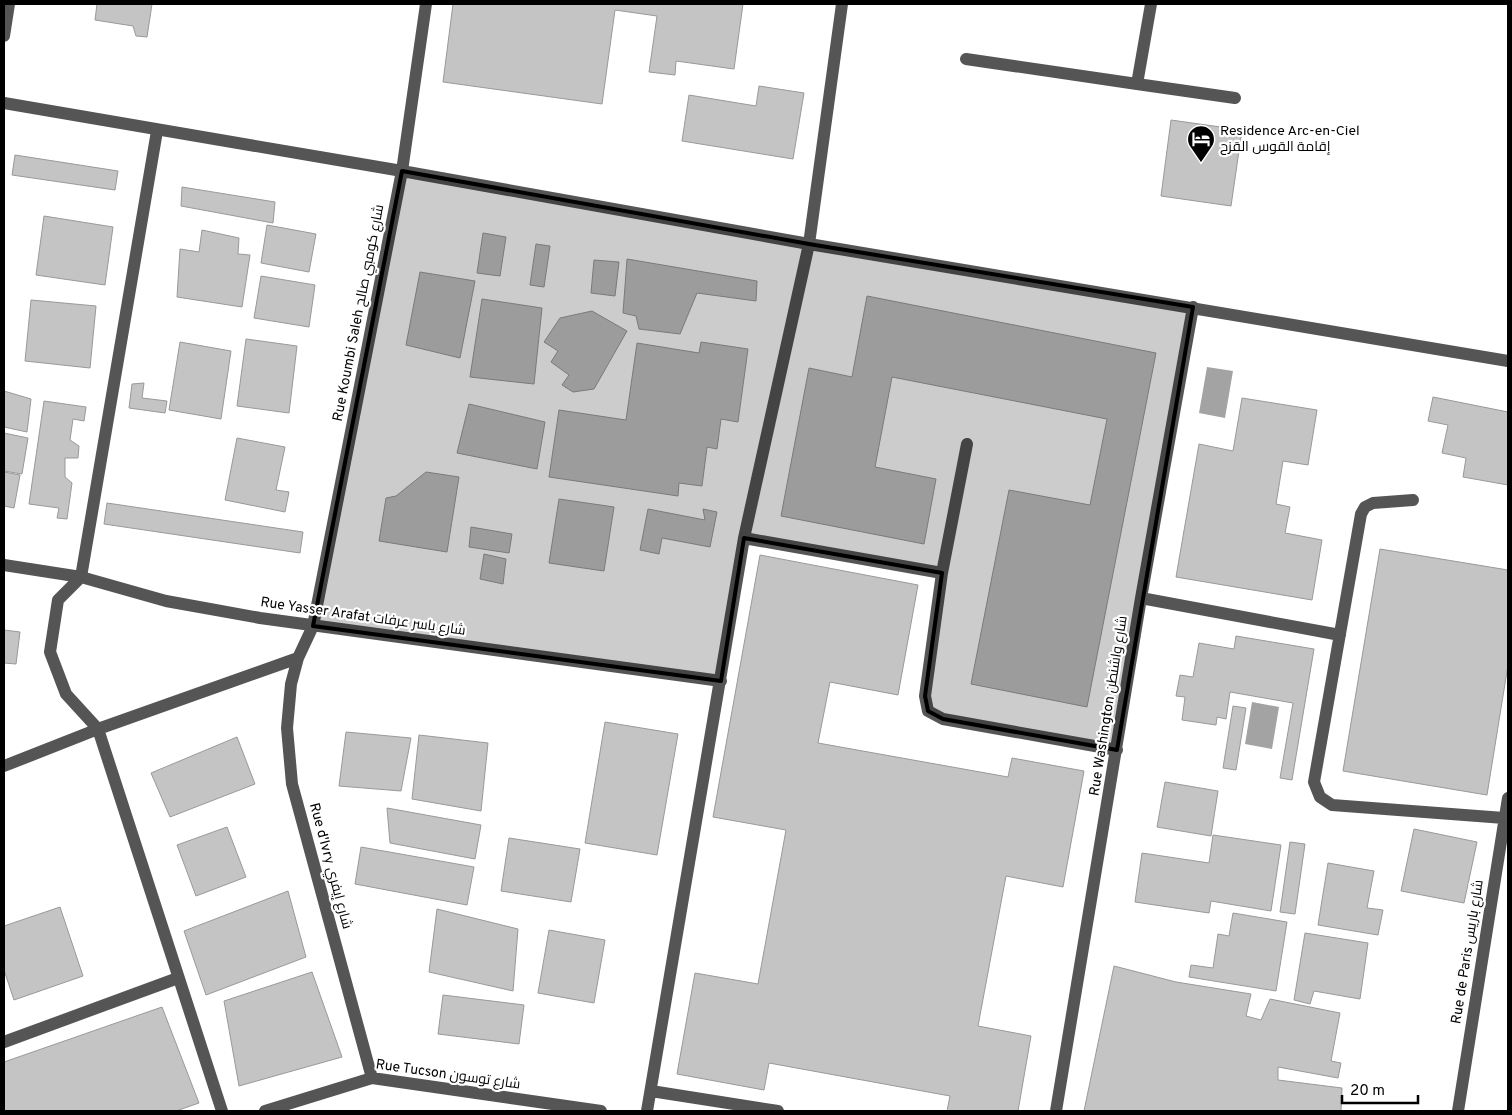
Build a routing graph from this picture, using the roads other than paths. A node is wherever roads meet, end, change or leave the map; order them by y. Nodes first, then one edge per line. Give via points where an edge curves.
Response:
1 (9, 4) edge
2 (426, 4) edge
3 (842, 4) edge
4 (1151, 4) edge
5 (4, 36) edge
6 (966, 59) dead end
7 (1137, 84) junction
8 (1235, 98) dead end
9 (4, 103) edge
10 (157, 131) junction
11 (402, 171) junction
12 (809, 244) junction
13 (1193, 307) junction
14 (1508, 361) edge
15 (967, 444) dead end
16 (1413, 500) dead end
17 (744, 538) junction
18 (4, 565) edge
19 (942, 573) junction
20 (81, 577) junction
21 (1141, 598) junction
22 (313, 626) junction
23 (1340, 635) junction
24 (298, 658) junction
25 (721, 681) junction
26 (98, 730) junction
27 (1117, 750) junction
28 (4, 766) edge
29 (1508, 798) edge
30 (1504, 818) junction
31 (178, 978) junction
32 (4, 1042) edge
33 (372, 1078) junction
34 (650, 1090) junction
35 (222, 1111) edge
36 (265, 1111) edge
37 (601, 1111) edge
38 (647, 1111) edge
39 (778, 1111) edge
40 (1056, 1111) edge
41 (1458, 1111) edge

1 - 5 street
2 - 11 street, Rue Koumbi Saleh شارع كومبي صالح
3 - 12 street
4 - 7 street
6 - 7 street
7 - 8 street
9 - 10 street
10 - 11 street
10 - 20 street
11 - 12 street
11 - 22 street, Rue Koumbi Saleh شارع كومبي صالح
12 - 13 street
12 - 17 street
13 - 14 street
13 - 21 street, Rue Washington شارع واشنطن
15 - 19 street
16 - 23 street via 1372,503 1365,507
17 - 19 street
17 - 25 street
18 - 20 street, Rue Yasser Arafat شارع ياسر عرفات
19 - 27 street via 925,696 928,711 943,719
20 - 22 street, Rue Yasser Arafat شارع ياسر عرفات via 166,601
20 - 26 street via 58,600 50,652 66,694
21 - 23 street
21 - 27 street, Rue Washington شارع واشنطن
22 - 24 street, Rue Koumbi Saleh شارع كومبي صالح
22 - 25 street, Rue Yasser Arafat شارع ياسر عرفات
23 - 30 street via 1314,782 1320,797 1332,805
24 - 26 street
24 - 33 street, Rue d'Ivry شارع إيفري via 291,684 287,728 292,784
25 - 34 street
26 - 28 street
26 - 31 street
27 - 40 street, Rue Washington شارع واشنطن
29 - 30 street, Rue de Paris شارع باريس
30 - 41 street, Rue de Paris شارع باريس
31 - 32 street
31 - 35 street
33 - 36 street, Rue Tucson شارع توسون
33 - 37 street, Rue Tucson شارع توسون
34 - 38 street
34 - 39 street

